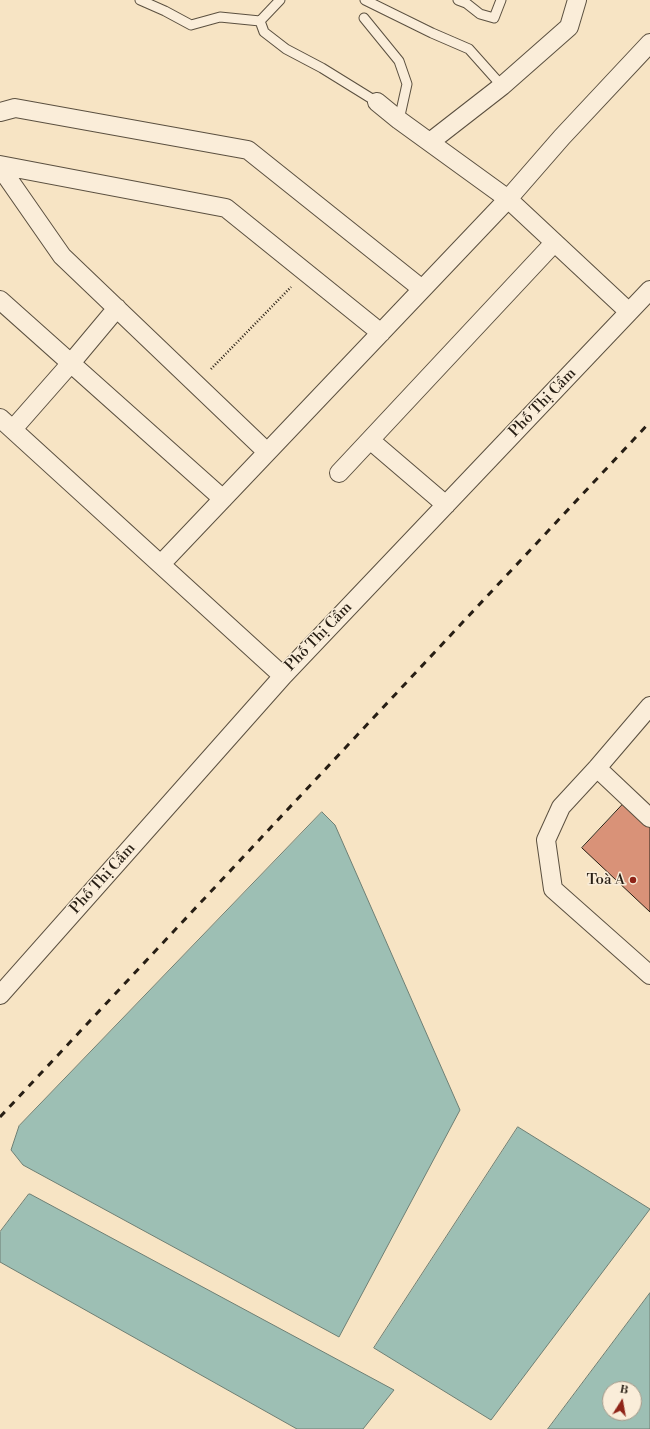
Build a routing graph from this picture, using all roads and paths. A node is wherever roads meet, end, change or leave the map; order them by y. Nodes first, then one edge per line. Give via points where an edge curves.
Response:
1 (140, 0) edge
2 (280, 0) edge
3 (365, 0) edge
4 (458, 0) edge
5 (501, 0) edge
6 (577, 0) edge
7 (364, 18) dead end
8 (260, 21) junction
9 (650, 43) edge
10 (502, 86) junction
11 (377, 102) joint
12 (0, 112) edge
13 (399, 120) junction
14 (430, 142) junction
15 (0, 166) edge
16 (508, 199) junction
17 (554, 243) junction
18 (306, 272) junction
19 (422, 290) junction
20 (650, 290) edge
21 (0, 300) edge
22 (117, 308) junction
23 (629, 312) junction
24 (381, 333) junction
25 (71, 363) junction
26 (196, 384) junction
27 (6, 423) edge
28 (370, 440) junction
29 (267, 452) junction
30 (339, 473) dead end
31 (224, 499) junction
32 (446, 505) junction
33 (161, 564) junction
34 (283, 676) junction
35 (650, 706) edge
36 (597, 768) junction
37 (650, 818) edge
38 (650, 975) edge
39 (0, 995) edge

1 - 8 lane via 191,25 220,17
2 - 8 lane
3 - 10 lane via 469,48
4 - 5 lane via 480,14 494,18
6 - 10 street via 569,27
7 - 13 lane via 399,61 407,84
8 - 11 lane via 264,32 286,49
9 - 16 street
10 - 14 street
11 - 13 street
12 - 19 street via 15,108 248,150
13 - 14 street
14 - 16 street
15 - 18 street via 226,208
15 - 22 street via 62,256
16 - 17 street
16 - 19 street
17 - 23 street
17 - 28 street
18 - 24 street
18 - 26 path
19 - 24 street
20 - 23 street, Phố Thị Cẩm
21 - 25 street
22 - 25 street
22 - 26 street
23 - 32 street, Phố Thị Cẩm
24 - 29 street
25 - 27 street
25 - 31 street
26 - 29 street
27 - 33 street
28 - 30 street
28 - 32 street
29 - 31 street
31 - 33 street
32 - 34 street, Phố Thị Cẩm
33 - 34 street
34 - 39 street, Phố Thị Cẩm
35 - 36 street
36 - 37 street
36 - 38 street via 561,807 546,840 553,889

